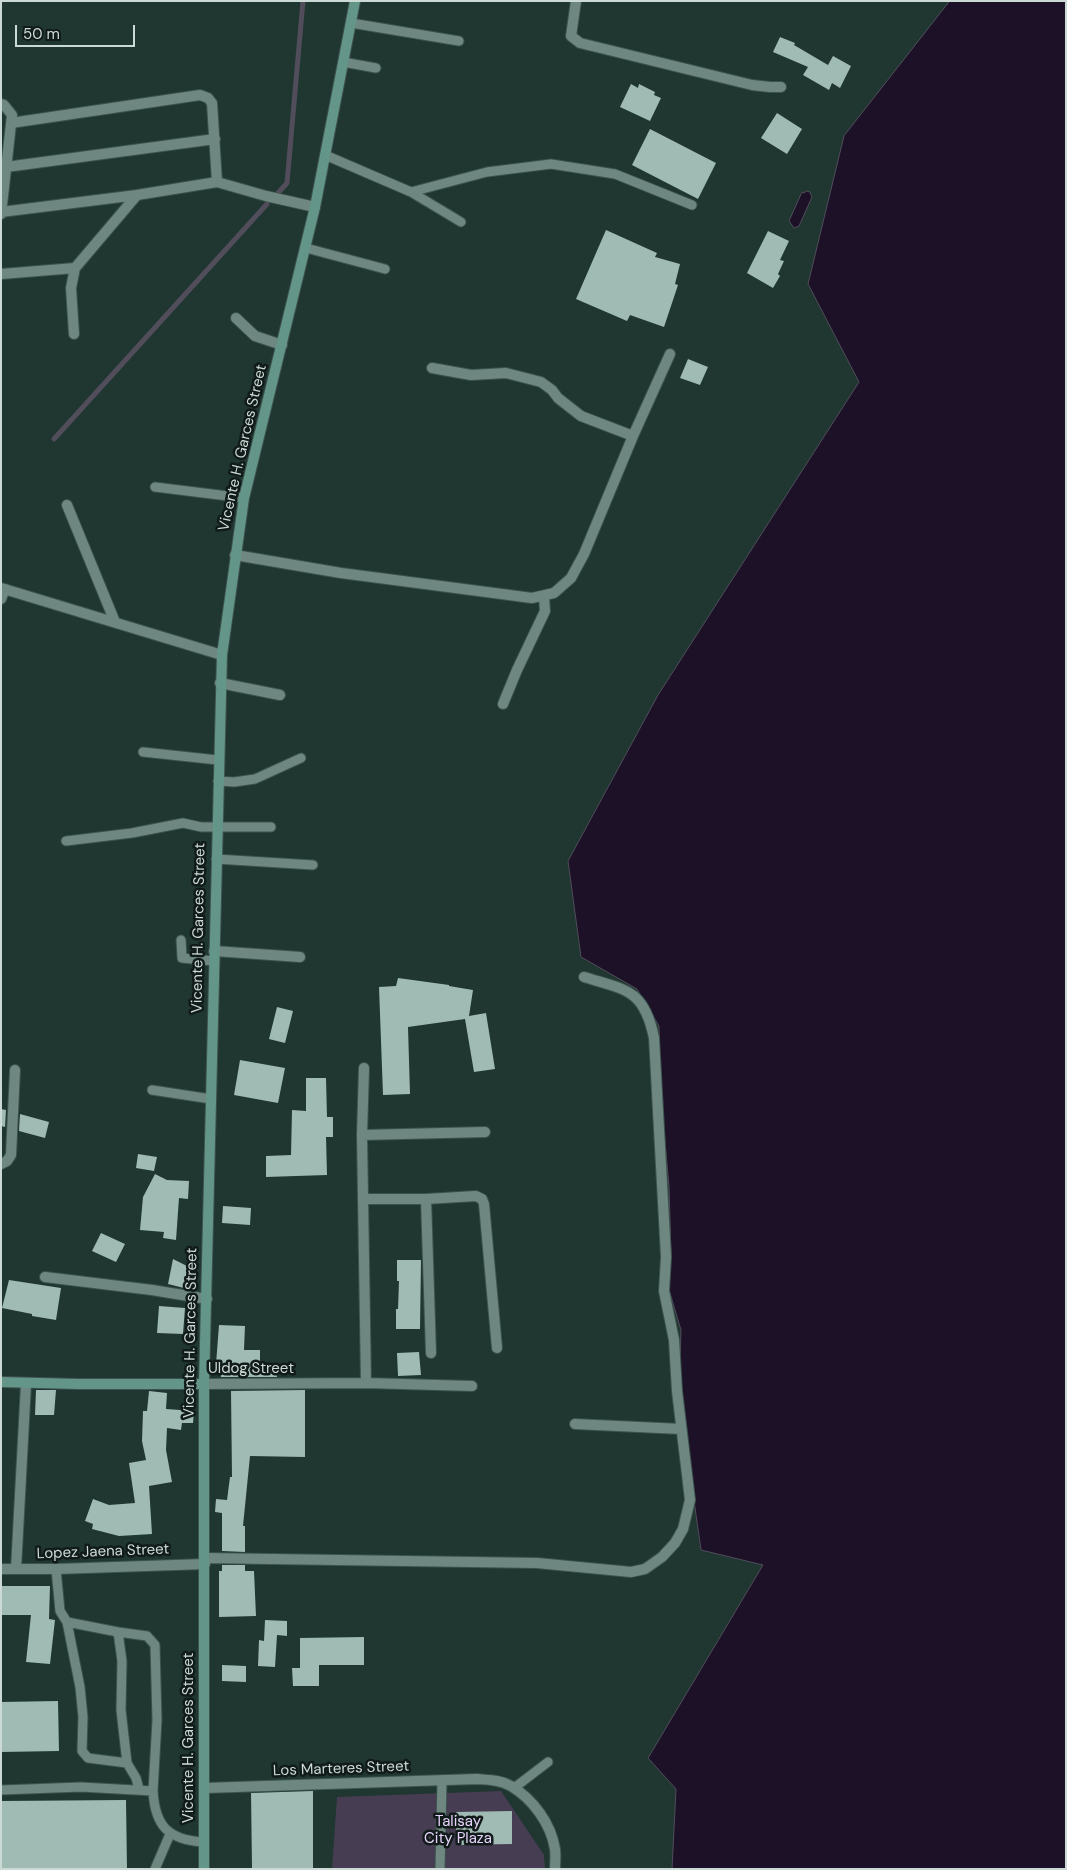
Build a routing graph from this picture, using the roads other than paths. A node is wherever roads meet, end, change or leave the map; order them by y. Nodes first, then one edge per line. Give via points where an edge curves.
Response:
1 (355, 1) edge
2 (576, 1) edge
3 (351, 23) junction
4 (459, 41) dead end
5 (344, 62) junction
6 (376, 68) dead end
7 (781, 86) dead end
8 (1, 104) edge
9 (11, 123) junction
10 (215, 139) junction
11 (325, 155) junction
12 (6, 167) junction
13 (217, 182) junction
14 (410, 192) junction
15 (137, 194) junction
16 (692, 205) dead end
17 (315, 208) junction
18 (1, 213) edge
19 (461, 222) dead end
20 (306, 248) junction
21 (75, 268) junction
22 (385, 269) dead end
23 (1, 274) edge
24 (236, 318) dead end
25 (74, 334) dead end
26 (282, 345) junction
27 (670, 354) dead end
28 (432, 368) dead end
29 (633, 436) junction
30 (155, 487) dead end
31 (244, 498) junction
32 (67, 505) dead end
33 (235, 555) junction
34 (2, 592) edge
35 (544, 597) junction
36 (115, 622) junction
37 (222, 655) junction
38 (220, 683) junction
39 (280, 695) dead end
40 (503, 704) dead end
41 (143, 752) dead end
42 (301, 758) dead end
43 (218, 760) junction
44 (218, 781) junction
45 (217, 826) junction
46 (270, 827) dead end
47 (66, 841) dead end
48 (216, 859) junction
49 (313, 865) dead end
50 (181, 940) dead end
51 (214, 956) junction
52 (300, 957) dead end
53 (584, 977) dead end
54 (364, 1068) dead end
55 (15, 1070) dead end
56 (152, 1090) dead end
57 (211, 1099) junction
58 (485, 1132) dead end
59 (362, 1135) junction
60 (1, 1164) edge
61 (363, 1199) junction
62 (426, 1199) junction
63 (45, 1277) dead end
64 (207, 1299) junction
65 (497, 1348) dead end
66 (431, 1354) dead end
67 (1, 1382) edge
68 (366, 1383) junction
69 (26, 1384) junction
70 (204, 1384) junction
71 (472, 1386) dead end
72 (574, 1424) dead end
73 (681, 1429) junction
74 (205, 1561) junction
75 (1, 1569) edge
76 (16, 1569) junction
77 (56, 1569) junction
78 (67, 1622) junction
79 (118, 1632) junction
80 (548, 1762) dead end
81 (127, 1764) junction
82 (442, 1781) junction
83 (205, 1788) junction
84 (514, 1788) junction
85 (139, 1789) junction
86 (1, 1790) edge
87 (153, 1791) junction
88 (170, 1834) junction
89 (204, 1842) junction
90 (154, 1869) edge
91 (204, 1869) edge
92 (440, 1869) edge
93 (555, 1869) edge

1 - 3 street, Vicente H. Garces Street
2 - 7 street via 571,36 580,43 752,85
3 - 4 lane
3 - 5 street, Vicente H. Garces Street
5 - 6 lane
5 - 11 street, Vicente H. Garces Street
8 - 9 street via 12,115
9 - 10 street via 200,96 212,103
9 - 12 street
10 - 12 street
10 - 13 street
11 - 14 lane
11 - 17 street, Vicente H. Garces Street
12 - 18 street
13 - 15 street
13 - 17 street
14 - 16 lane via 487,172 551,164 615,174
14 - 19 lane
15 - 18 street
15 - 21 street
17 - 20 street, Vicente H. Garces Street
20 - 22 lane
20 - 26 street, Vicente H. Garces Street
21 - 23 street
21 - 25 street via 71,288
24 - 26 street via 255,336
26 - 31 street, Vicente H. Garces Street
27 - 29 street
28 - 29 street via 471,375 506,373 541,382 581,416
29 - 35 street via 578,566 563,586
30 - 31 lane
31 - 33 street, Vicente H. Garces Street
32 - 36 street
33 - 35 street via 341,573
33 - 37 street, Vicente H. Garces Street
34 - 36 street
35 - 40 street via 545,611
36 - 37 street
37 - 38 street, Vicente H. Garces Street
38 - 39 street
38 - 43 street, Vicente H. Garces Street
41 - 43 lane
42 - 44 lane via 255,779
43 - 44 street, Vicente H. Garces Street
44 - 45 street, Vicente H. Garces Street
45 - 46 lane
45 - 47 lane via 183,823
45 - 48 street, Vicente H. Garces Street
48 - 49 lane
48 - 51 street, Vicente H. Garces Street
50 - 51 lane via 182,958
51 - 52 street
51 - 57 street, Vicente H. Garces Street
53 - 73 street, Lopez Jaena Street via 629,992 640,1001 651,1020 666,1257 664,1291 674,1340
54 - 59 street
55 - 60 street via 11,1155
56 - 57 lane
57 - 64 street, Vicente H. Garces Street
58 - 59 street
59 - 61 street
61 - 62 street
61 - 68 street
62 - 65 street via 476,1196 482,1199
62 - 66 street
63 - 64 street
64 - 70 street, Vicente H. Garces Street
67 - 69 street, Uldog Street
68 - 70 street, Uldog Street
68 - 71 street, Uldog Street
69 - 70 street, Uldog Street
69 - 76 street
70 - 74 street, Vicente H. Garces Street
72 - 73 street
73 - 74 street, Lopez Jaena Street via 690,1500 683,1529 662,1557 645,1569 631,1572 537,1563
74 - 77 street, Lopez Jaena Street
74 - 83 street, Vicente H. Garces Street
75 - 76 street, Lopez Jaena Street
76 - 77 street, Lopez Jaena Street
77 - 78 lane via 60,1612
78 - 79 lane
78 - 81 lane via 80,1687 82,1751 88,1758
79 - 81 lane
79 - 87 lane via 147,1636 155,1645 157,1720
80 - 84 lane
81 - 85 lane
82 - 83 street, Los Marteres Street
82 - 84 street, Los Marteres Street via 495,1780
82 - 92 lane
83 - 89 street, Vicente H. Garces Street
84 - 93 street via 542,1816 552,1835
85 - 86 lane
85 - 87 lane
87 - 88 lane via 160,1823
88 - 89 lane via 187,1841
88 - 90 lane
89 - 91 street, Vicente H. Garces Street

